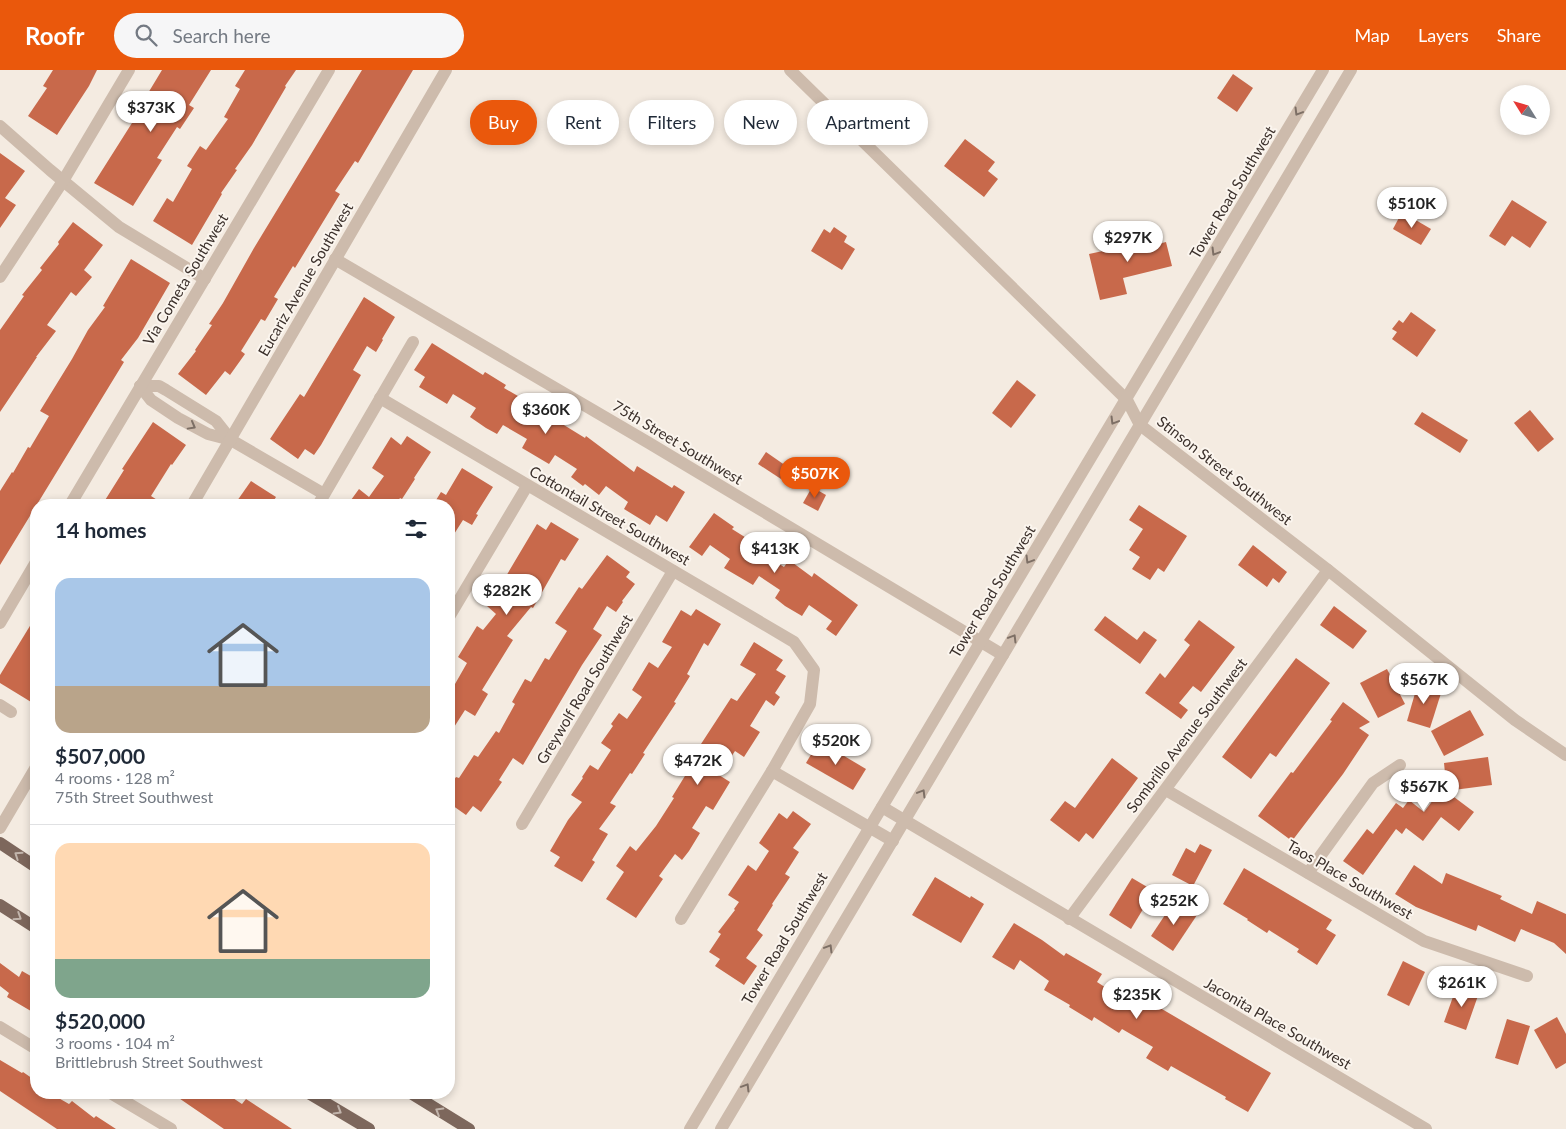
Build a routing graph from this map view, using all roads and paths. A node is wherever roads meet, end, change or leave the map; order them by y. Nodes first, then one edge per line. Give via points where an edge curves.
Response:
1 (130, 70) edge
2 (329, 70) edge
3 (446, 70) edge
4 (790, 70) edge
5 (1323, 70) edge
6 (1351, 70) edge
7 (0, 126) edge
8 (63, 181) junction
9 (335, 258) junction
10 (0, 277) edge
11 (205, 279) junction
12 (413, 342) dead end
13 (140, 386) junction
14 (380, 398) junction
15 (1127, 400) junction
16 (1140, 424) junction
17 (231, 440) junction
18 (527, 486) junction
19 (74, 499) edge
20 (196, 499) edge
21 (320, 499) edge
22 (322, 499) edge
23 (1328, 570) junction
24 (30, 572) edge
25 (674, 572) junction
26 (455, 607) edge
27 (0, 623) edge
28 (980, 641) junction
29 (1003, 655) junction
30 (1566, 755) edge
31 (1400, 765) dead end
32 (772, 771) junction
33 (30, 777) edge
34 (1166, 790) junction
35 (882, 807) junction
36 (905, 821) junction
37 (522, 824) dead end
38 (870, 827) junction
39 (0, 828) edge
40 (893, 841) junction
41 (0, 843) edge
42 (30, 863) edge
43 (1308, 873) junction
44 (0, 905) edge
45 (681, 919) dead end
46 (1069, 919) junction
47 (30, 924) edge
48 (1527, 976) dead end
49 (0, 1027) edge
50 (30, 1045) edge
51 (122, 1099) edge
52 (319, 1099) edge
53 (420, 1099) edge
54 (171, 1129) edge
55 (369, 1129) edge
56 (469, 1129) edge
57 (690, 1129) edge
58 (721, 1129) edge
59 (1426, 1129) edge

1 - 8 street
2 - 11 street, Via Cometa Southwest
3 - 9 street, Eucariz Avenue Southwest
4 - 15 street, Stinson Street Southwest
5 -> 15 street, Tower Road Southwest
6 - 16 street
7 - 8 street
8 - 10 street
8 - 11 street via 119,227
9 - 17 street, Eucariz Avenue Southwest
9 - 28 street, 75th Street Southwest
11 - 13 street, Via Cometa Southwest
12 - 14 street
13 -> 17 street via 151,400 178,418 208,434
13 - 17 street via 159,386 166,390 216,421
13 - 19 street, Via Cometa Southwest
14 - 18 street, Cottontail Street Southwest
14 - 22 street
15 - 16 street, Stinson Street Southwest
15 -> 28 street, Tower Road Southwest
16 - 23 street, Stinson Street Southwest
29 -> 16 street
17 - 20 street, Eucariz Avenue Southwest
17 - 21 street
18 - 25 street, Cottontail Street Southwest
18 - 26 street
23 - 30 street, Stinson Street Southwest via 1515,720
23 - 34 street, Sombrillo Avenue Southwest
24 - 27 street
25 - 32 street, Cottontail Street Southwest via 794,642 814,670 810,704
25 - 37 street, Greywolf Road Southwest
28 - 29 street, 75th Street Southwest
28 - 35 street, Tower Road Southwest
36 -> 29 street
31 - 43 street via 1373,783
32 - 38 street
32 - 45 street
33 - 39 street
34 - 43 street, Taos Place Southwest
34 - 46 street, Sombrillo Avenue Southwest
35 - 36 street, Jaconita Place Southwest
35 - 38 street, Tower Road Southwest
36 - 40 street
36 - 46 street, Jaconita Place Southwest
38 - 40 street
38 - 57 street, Tower Road Southwest
58 -> 40 street
42 -> 41 main road
43 - 48 street, Taos Place Southwest via 1424,941
44 -> 47 main road
46 - 59 street, Jaconita Place Southwest
49 - 50 street
51 - 54 street
52 -> 55 main road
56 -> 53 main road

